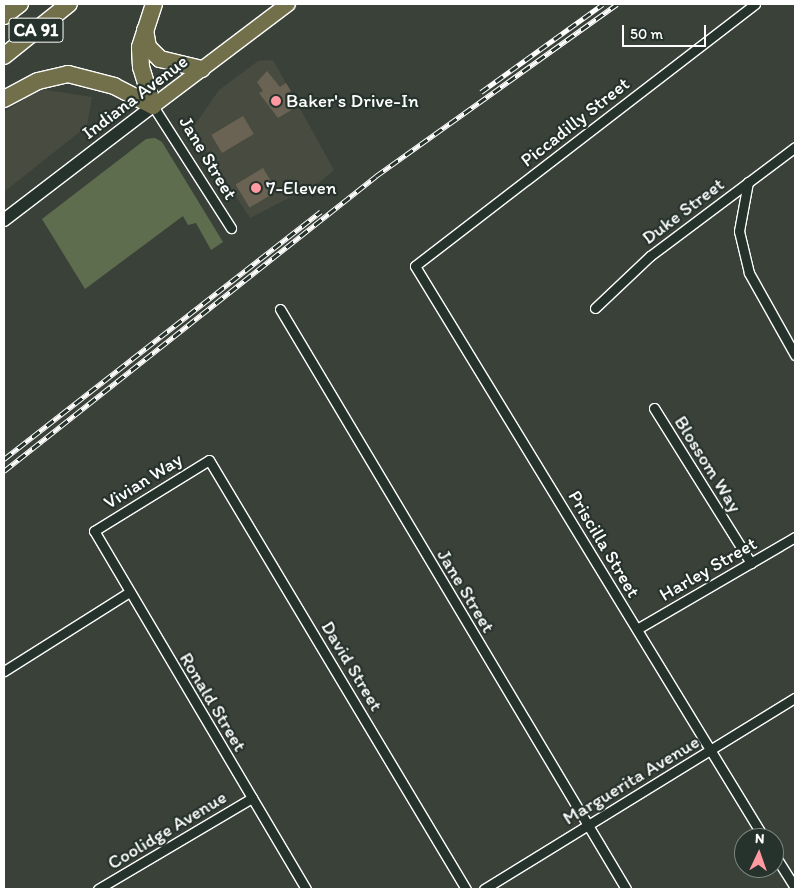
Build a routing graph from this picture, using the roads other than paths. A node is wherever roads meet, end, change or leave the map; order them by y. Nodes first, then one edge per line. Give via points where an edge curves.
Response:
1 (20, 4) edge
2 (69, 4) edge
3 (154, 4) edge
4 (288, 4) edge
5 (755, 4) edge
6 (4, 16) edge
7 (144, 22) junction
8 (4, 56) edge
9 (202, 69) junction
10 (4, 99) edge
11 (154, 106) junction
12 (795, 147) edge
13 (748, 182) junction
14 (4, 220) edge
15 (231, 228) dead end
16 (415, 266) joint
17 (595, 308) dead end
18 (280, 310) dead end
19 (795, 354) edge
20 (654, 408) dead end
21 (209, 460) joint
22 (94, 531) joint
23 (795, 537) edge
24 (751, 563) junction
25 (128, 593) junction
26 (637, 629) junction
27 (4, 671) edge
28 (795, 698) edge
29 (711, 750) junction
30 (252, 798) junction
31 (587, 826) junction
32 (758, 828) edge
33 (784, 870) edge
34 (795, 888) edge
35 (98, 889) edge
36 (306, 889) edge
37 (466, 889) edge
38 (484, 889) edge
39 (626, 889) edge

1 - 6 highway, CA 91
2 - 8 highway, CA 91
3 - 7 highway
4 - 9 main road, Indiana Avenue
5 - 16 street, Piccadilly Street
7 - 9 highway via 148,48 160,59
7 - 11 highway via 141,67
9 - 11 main road, Indiana Avenue
10 - 11 highway via 38,81 68,74 114,86
11 - 14 main road, Indiana Avenue
11 - 15 street, Jane Street
12 - 13 street, Duke Street
13 - 17 street, Duke Street via 650,256
13 - 19 street via 739,231 748,273
16 - 26 street, Priscilla Street
18 - 31 street, Jane Street
20 - 24 street, Blossom Way
21 - 22 street, Vivian Way
21 - 37 street, David Street
22 - 25 street, Ronald Street
23 - 24 street, Harley Street
24 - 26 street, Harley Street
25 - 27 street
25 - 30 street, Ronald Street
26 - 29 street, Priscilla Street
28 - 29 street, Marguerita Avenue
29 - 31 street, Marguerita Avenue
29 - 32 street, Priscilla Street
30 - 35 street, Coolidge Avenue
30 - 36 street, Ronald Street
31 - 38 street, Marguerita Avenue
31 - 39 street, Jane Street
33 - 34 street

